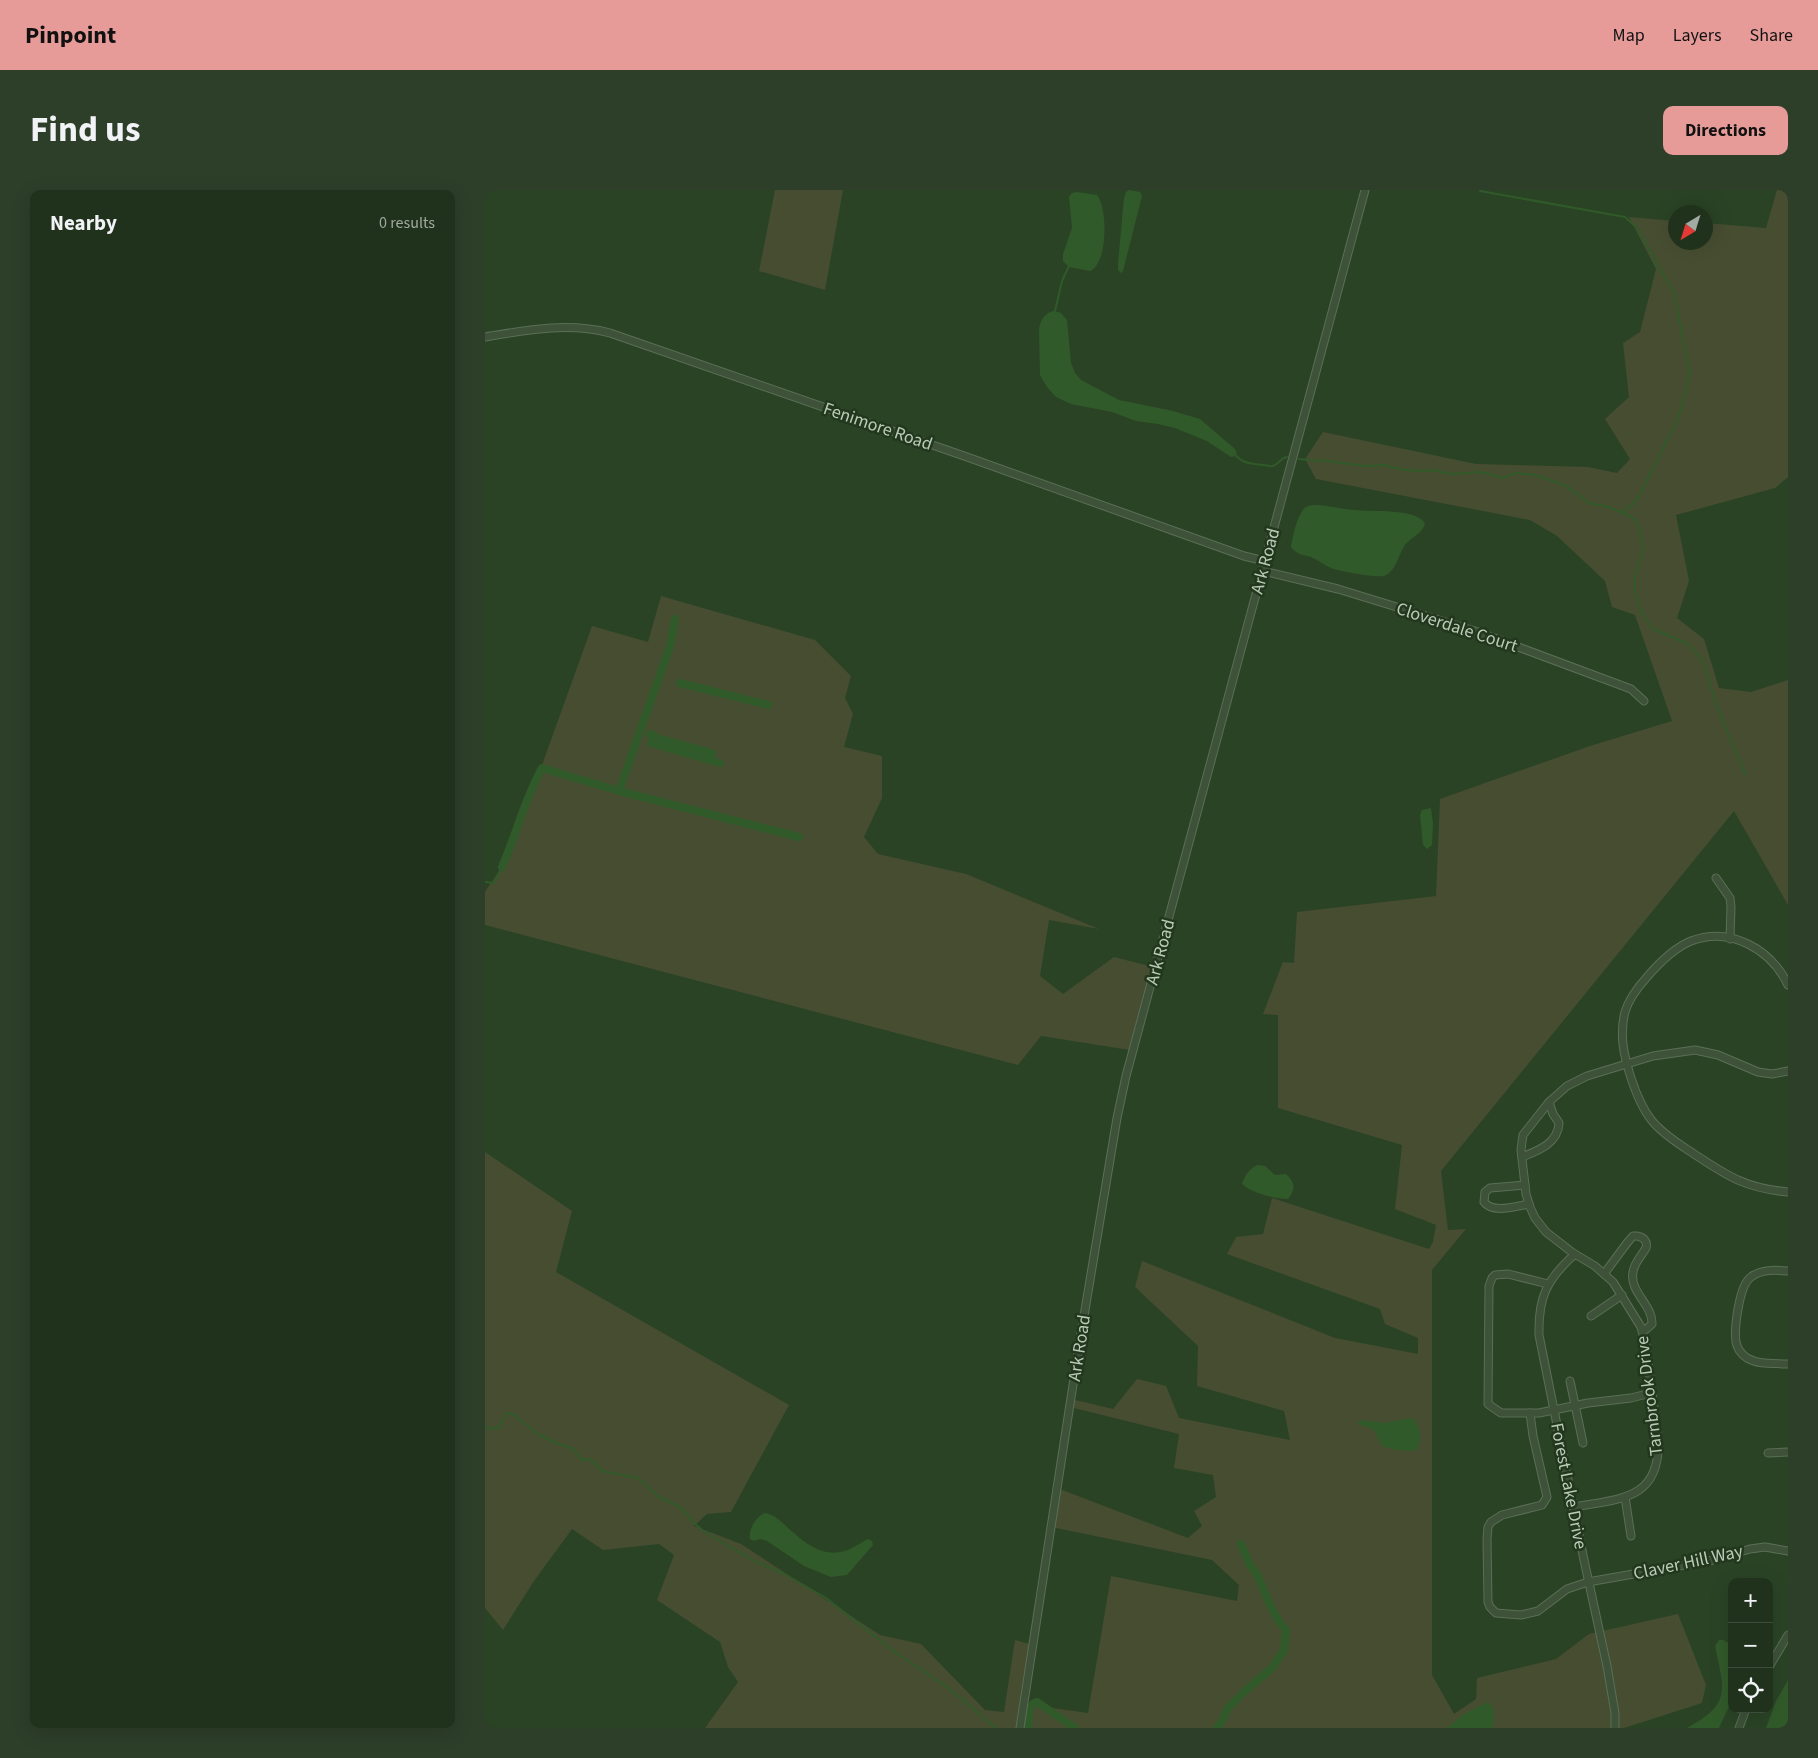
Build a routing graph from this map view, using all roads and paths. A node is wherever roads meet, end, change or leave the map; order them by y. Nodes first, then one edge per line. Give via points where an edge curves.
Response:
1 (1365, 190) edge
2 (485, 337) edge
3 (1265, 561) junction
4 (1263, 571) junction
5 (1644, 700) dead end
6 (1716, 878) dead end
7 (1730, 938) junction
8 (1788, 985) edge
9 (1627, 1063) junction
10 (1788, 1071) edge
11 (1549, 1102) junction
12 (1522, 1157) junction
13 (1525, 1185) junction
14 (1788, 1192) edge
15 (1529, 1204) junction
16 (1575, 1254) junction
17 (1788, 1271) edge
18 (1604, 1274) junction
19 (1548, 1284) junction
20 (1622, 1295) junction
21 (1591, 1316) dead end
22 (1643, 1332) junction
23 (1788, 1364) edge
24 (1570, 1381) dead end
25 (1651, 1393) junction
26 (1575, 1406) junction
27 (1553, 1411) junction
28 (1530, 1413) junction
29 (1583, 1443) dead end
30 (1788, 1452) edge
31 (1768, 1453) dead end
32 (1625, 1497) junction
33 (1574, 1507) junction
34 (1631, 1536) dead end
35 (1788, 1551) edge
36 (1588, 1582) junction
37 (1788, 1635) edge
38 (1773, 1660) edge
39 (1745, 1713) edge
40 (1020, 1728) edge
41 (1615, 1728) edge
42 (1739, 1728) edge

1 - 3 street, Ark Road
2 - 3 street, Fenimore Road via 561,327 611,333
3 - 4 street, Ark Road
4 - 5 street, Cloverdale Court via 1338,589 1478,632 1631,689
4 - 40 street, Ark Road via 1117,1118
6 - 7 street via 1730,898
7 - 8 street via 1763,952 1779,968
7 - 9 street via 1706,937 1684,945 1644,980 1628,1003 1624,1018 1622,1044
9 - 10 street, Tarnbrook Drive via 1658,1054 1695,1050 1718,1055 1757,1072
9 - 11 street, Tarnbrook Drive via 1573,1082
9 - 14 street via 1646,1114 1668,1137 1740,1182
11 - 12 street, Tarnbrook Drive via 1523,1135
11 - 12 street via 1559,1124 1557,1132 1544,1148
12 - 13 street, Tarnbrook Drive
13 - 15 street, Tarnbrook Drive
13 - 15 street via 1490,1188 1485,1192 1485,1202 1495,1209
15 - 16 street, Tarnbrook Drive via 1541,1226
16 - 18 street, Tarnbrook Drive
16 - 19 street, Forest Lake Drive
17 - 23 street via 1760,1272 1747,1280 1741,1293 1736,1340 1747,1358 1768,1364
18 - 20 street, Tarnbrook Drive
18 - 22 street via 1630,1239 1637,1236 1644,1239 1647,1248 1634,1267 1633,1277 1652,1318 1652,1324
19 - 27 street, Forest Lake Drive via 1541,1304 1539,1335
19 - 28 street via 1504,1274 1495,1275 1489,1286 1488,1404 1501,1413
20 - 21 street
20 - 22 street, Tarnbrook Drive
22 - 25 street, Tarnbrook Drive
24 - 26 street
25 - 26 street
25 - 32 street, Tarnbrook Drive via 1657,1463 1648,1483
26 - 27 street
26 - 29 street
27 - 28 street
27 - 33 street, Forest Lake Drive
28 - 36 street, Claver Hill Way via 1547,1497 1542,1505 1502,1515 1488,1527 1490,1607 1502,1614 1533,1612 1548,1605 1567,1589
30 - 31 street
32 - 33 street, Tarnbrook Drive
32 - 34 street
33 - 36 street, Forest Lake Drive
35 - 36 street, Claver Hill Way via 1765,1547 1750,1549 1713,1560
36 - 41 street, Forest Lake Drive via 1607,1666
37 - 38 street
39 - 42 street

